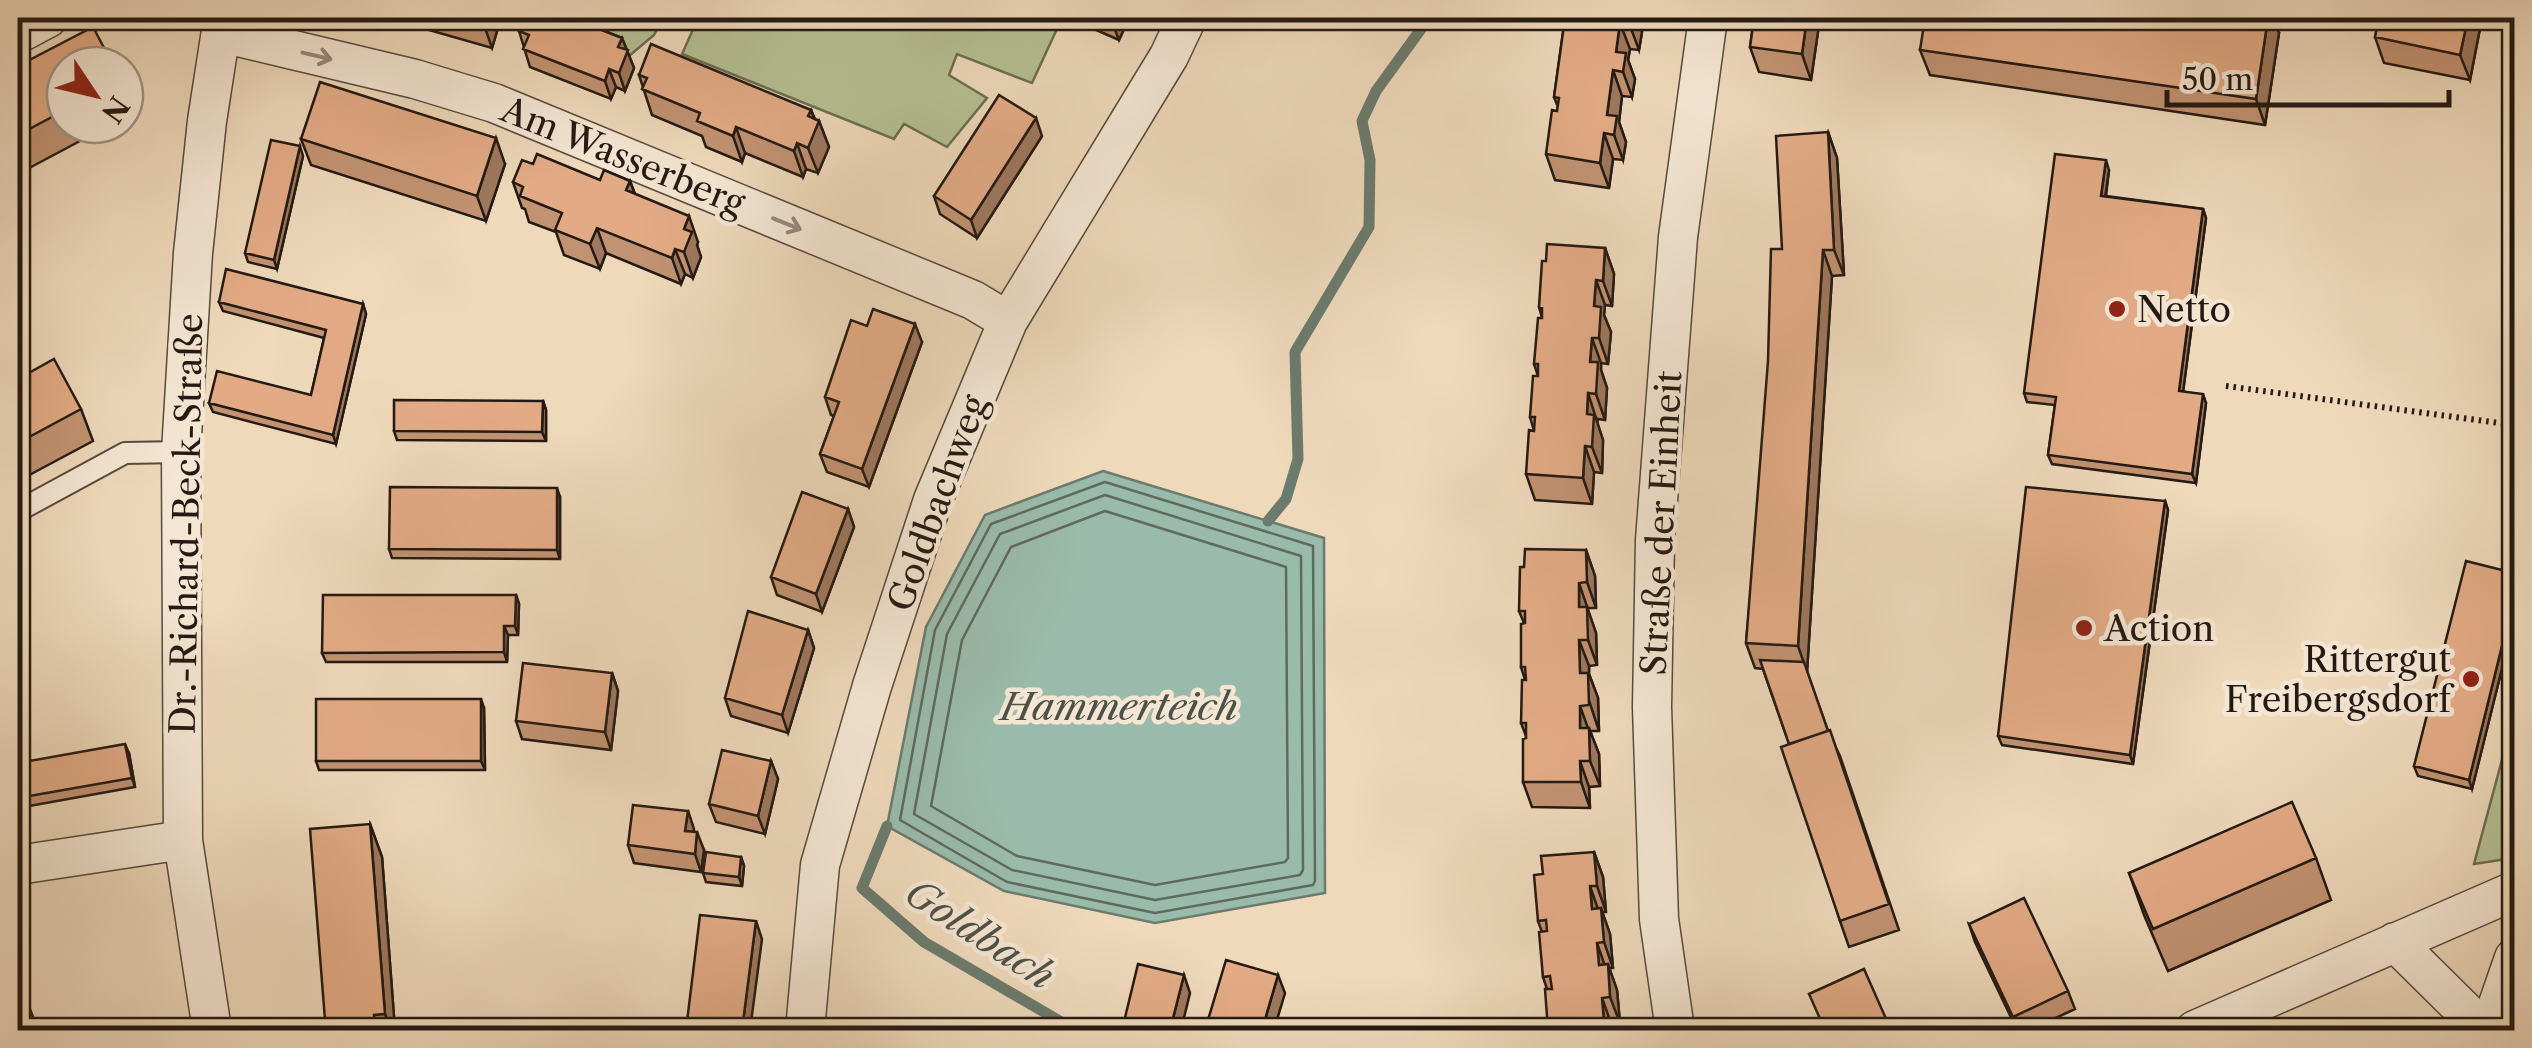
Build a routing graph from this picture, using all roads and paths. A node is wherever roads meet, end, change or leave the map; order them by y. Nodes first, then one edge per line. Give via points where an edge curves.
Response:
1 (48, 18) edge
2 (1187, 18) edge
3 (1708, 18) edge
4 (223, 26) edge
5 (18, 34) edge
6 (1008, 321) junction
7 (2226, 386) dead end
8 (2514, 425) edge
9 (181, 452) junction
10 (18, 511) edge
11 (183, 840) junction
12 (18, 865) edge
13 (2514, 890) edge
14 (2396, 942) junction
15 (2514, 958) edge
16 (212, 1030) edge
17 (808, 1030) edge
18 (1675, 1030) edge
19 (2194, 1030) edge
20 (2486, 1030) edge

1 - 5 street
2 - 6 street, Goldbachweg
3 - 18 street, Straße der Einheit via 1678,237 1655,540 1659,918
4 -> 6 street, Am Wasserberg via 494,102 973,300
4 - 9 street, Dr.-Richard-Beck-Straße via 193,253
6 - 17 street, Goldbachweg via 932,500 820,864
7 - 8 path
9 - 10 lane via 125,454
9 - 11 street, Dr.-Richard-Beck-Straße
11 - 12 street
11 - 16 street, Dr.-Richard-Beck-Straße
13 - 14 street
14 - 19 street
14 - 20 street
15 - 20 street

